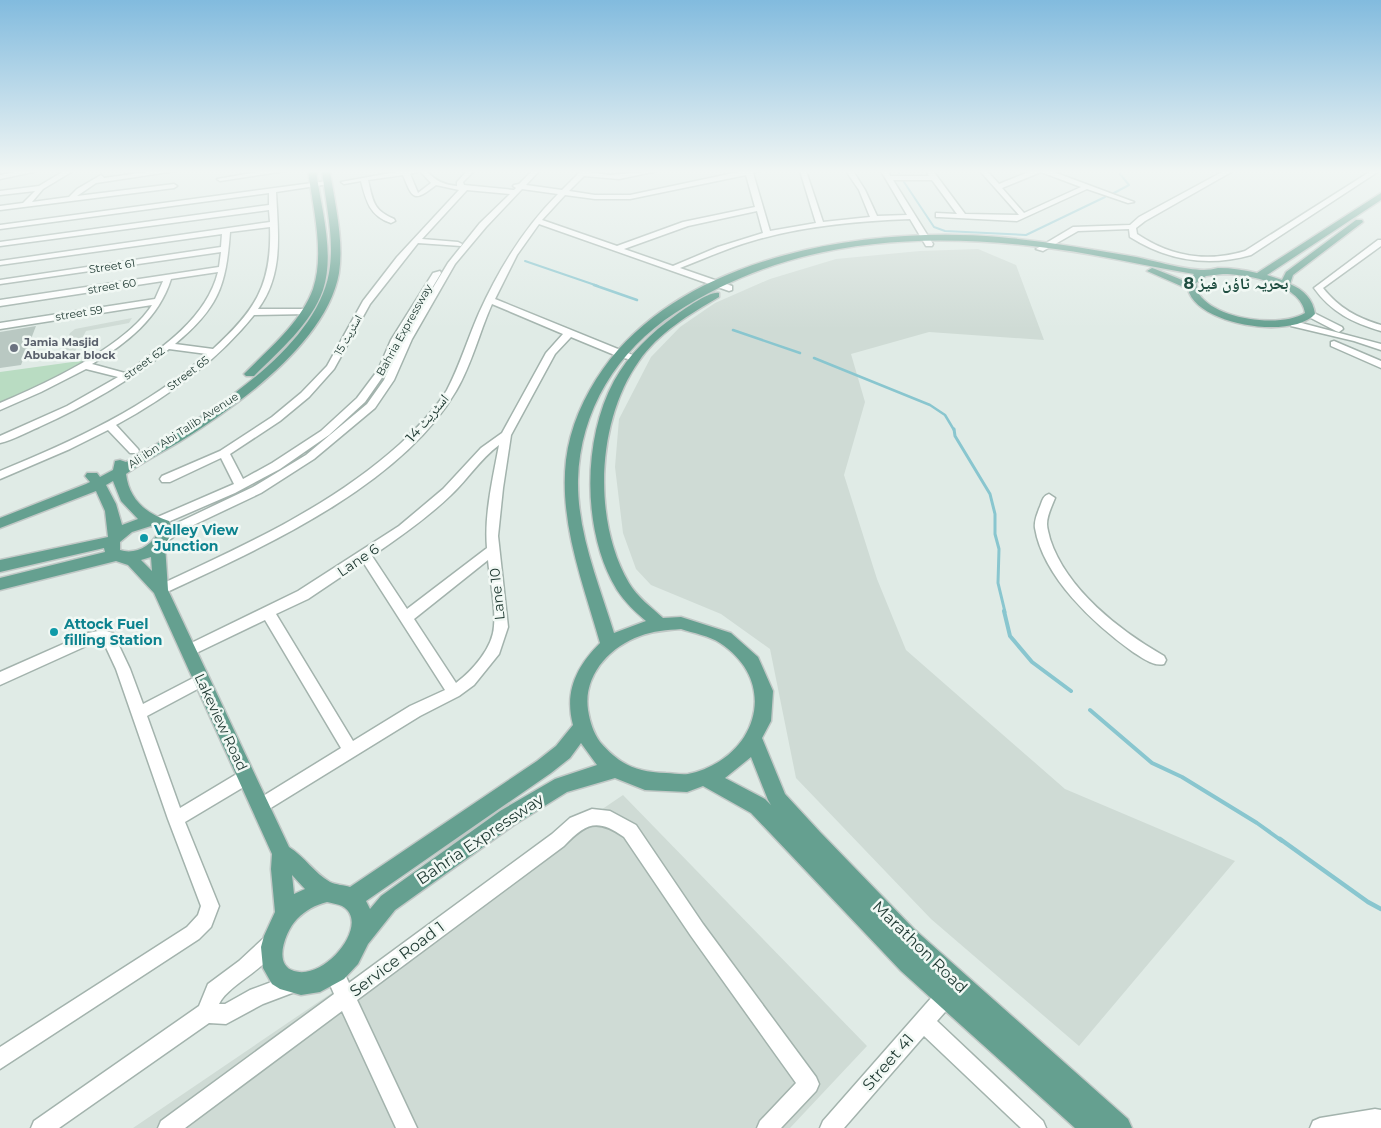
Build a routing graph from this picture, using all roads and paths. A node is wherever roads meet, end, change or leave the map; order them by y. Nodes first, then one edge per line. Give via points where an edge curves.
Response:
1 (17, 224) edge
2 (19, 224) edge
3 (127, 224) edge
4 (151, 224) edge
5 (273, 224) joint
6 (318, 224) edge
7 (332, 224) edge
8 (432, 224) edge
9 (478, 224) edge
10 (483, 224) edge
11 (535, 224) edge
12 (545, 224) edge
13 (688, 224) edge
14 (764, 224) edge
15 (820, 224) joint
16 (823, 224) edge
17 (916, 224) edge
18 (1137, 224) edge
19 (1295, 224) edge
20 (1339, 224) edge
21 (1359, 224) edge
22 (0, 226) edge
23 (126, 227) junction
24 (1132, 228) junction
25 (226, 231) junction
26 (767, 234) junction
27 (416, 241) junction
28 (926, 241) junction
29 (1381, 242) edge
30 (0, 244) edge
31 (458, 244) junction
32 (1044, 247) junction
33 (225, 249) junction
34 (618, 249) junction
35 (89, 260) junction
36 (0, 263) edge
37 (674, 268) junction
38 (224, 269) junction
39 (1203, 274) junction
40 (1259, 276) junction
41 (168, 277) junction
42 (0, 282) edge
43 (717, 283) junction
44 (1285, 285) junction
45 (1190, 287) junction
46 (729, 288) junction
47 (158, 300) junction
48 (490, 300) junction
49 (0, 303) edge
50 (251, 312) junction
51 (306, 312) junction
52 (1310, 314) junction
53 (1294, 324) junction
54 (0, 326) edge
55 (1381, 328) edge
56 (569, 333) junction
57 (1357, 338) junction
58 (1334, 344) dead end
59 (168, 346) junction
60 (1381, 347) edge
61 (215, 352) junction
62 (620, 354) junction
63 (635, 358) junction
64 (83, 365) junction
65 (1381, 366) edge
66 (126, 376) junction
67 (0, 407) edge
68 (109, 424) junction
69 (506, 435) junction
70 (0, 440) edge
71 (134, 451) junction
72 (224, 453) junction
73 (119, 466) junction
74 (0, 475) edge
75 (166, 478) dead end
76 (95, 479) junction
77 (240, 485) junction
78 (1050, 498) dead end
79 (0, 516) edge
80 (154, 521) junction
81 (0, 523) edge
82 (161, 541) junction
83 (118, 547) junction
84 (493, 550) junction
85 (365, 556) junction
86 (0, 566) edge
87 (0, 584) edge
88 (160, 590) junction
89 (268, 613) junction
90 (406, 618) junction
91 (659, 624) junction
92 (609, 644) junction
93 (188, 652) junction
94 (1159, 660) dead end
95 (0, 680) edge
96 (202, 680) junction
97 (454, 692) junction
98 (138, 714) junction
99 (582, 727) junction
100 (754, 741) junction
101 (350, 750) junction
102 (616, 769) junction
103 (246, 777) junction
104 (706, 778) junction
105 (261, 806) junction
106 (176, 819) junction
107 (282, 854) junction
108 (327, 892) junction
109 (352, 898) junction
110 (286, 915) junction
111 (361, 936) junction
112 (272, 942) junction
113 (334, 973) junction
114 (293, 983) junction
115 (946, 996) junction
116 (346, 997) junction
117 (206, 1013) junction
118 (924, 1022) junction
119 (0, 1059) edge
120 (1381, 1120) edge
121 (41, 1128) edge
122 (168, 1128) edge
123 (407, 1128) edge
124 (767, 1128) edge
125 (830, 1128) edge
126 (1036, 1128) edge
127 (1094, 1128) edge
128 (1119, 1128) edge
129 (1320, 1128) edge

1 - 22 street
2 - 22 street
3 - 23 street
4 - 23 street
5 - 25 street
5 - 50 street, Street 65 via 272,270 262,298
6 - 51 main road, Ali ibn Abi Talib Avenue via 322,274 314,300
7 - 73 main road, Ali ibn Abi Talib Avenue via 336,254 330,287 319,313 302,337 231,402
8 - 27 street, اسٹریٹ 15
9 - 31 street, Bahria Expressway
10 - 82 street, Bahria Expressway via 452,263 407,339 389,380 371,406 310,457 257,490 177,528
11 - 48 street, اسٹریٹ 14 via 513,255
12 - 34 street
13 - 34 street
14 - 26 street
15 - 16 street
15 - 26 street
17 - 28 street
18 - 24 street
19 - 24 street via 1248,253 1219,260 1197,260 1160,251 1133,235
20 - 40 main road
21 - 44 main road via 1289,274
23 - 30 street
24 - 32 street via 1076,229
25 - 33 street, street 62
25 - 35 street
26 - 37 street
27 - 31 street
27 - 72 street, اسٹریٹ 15 via 366,303 331,367 276,419
28 - 32 main road
28 - 43 main road via 845,246 802,254
28 - 46 main road via 832,254 754,276
29 - 55 street via 1318,288 1331,305 1355,320
31 - 77 street, Bahria Expressway via 412,311 383,370 361,400 325,433 276,466
32 - 39 main road
32 - 45 main road via 1126,264
33 - 35 street, Street 61
33 - 38 street, street 62
34 - 37 street
35 - 36 street
35 - 42 street, Street 61
37 - 43 street
38 - 41 street, street 60
38 - 59 street, street 62 via 213,298
39 - 40 main road via 1228,271
39 - 45 main road via 1193,279
40 - 44 main road
41 - 47 street
41 - 49 street, street 60
43 - 46 street
43 - 62 main road via 666,313
44 - 52 main road via 1306,300
45 - 53 main road via 1205,305 1228,316 1270,325
46 - 63 main road via 673,321
47 - 54 street, street 59
47 - 64 street via 145,320
48 - 56 street
48 - 88 street, اسٹریٹ 14 via 459,376 444,403 414,438 362,480 308,516
50 - 51 street
50 - 61 street, Street 65
51 - 71 main road, Ali ibn Abi Talib Avenue via 242,382
52 - 53 main road
52 - 57 street
53 - 57 street
56 - 62 street
56 - 69 street, Lane 10 via 551,353
57 - 60 street
58 - 65 street
59 - 61 street
59 - 66 street, street 62
61 - 68 street, Street 65 via 191,373
62 - 63 street
62 - 92 main road via 602,379 583,418 575,444 571,483 573,515 589,585
63 - 91 main road via 613,398 605,422 596,490 604,539 623,586
64 - 66 street
64 - 67 street
66 - 70 street, street 62 via 49,419
68 - 71 street
68 - 74 street, Street 65
69 - 84 street, Lane 10 via 497,488
69 - 85 street, Lane 6 via 485,450 447,492 404,529
71 - 73 main road, Ali ibn Abi Talib Avenue
72 - 75 street, اسٹریٹ 15
72 - 77 street
73 - 76 main road, Ali ibn Abi Talib Avenue
73 - 80 main road via 120,485 125,498 136,510
76 - 79 main road, Ali ibn Abi Talib Avenue
76 - 81 main road, Ali ibn Abi Talib Avenue
76 - 83 main road via 111,506
77 - 80 street, Bahria Expressway
78 - 94 street via 1040,526 1049,550 1070,586 1103,620 1137,648
80 - 82 main road via 164,525 166,530
80 - 83 main road via 129,527
82 - 83 main road via 142,554
82 - 88 main road
83 - 86 main road
83 - 87 main road
83 - 88 main road
84 - 90 street
84 - 97 street, Lane 10 via 501,627 494,650 470,681
85 - 89 street, Lane 6 via 303,596
85 - 90 street
88 - 93 main road, Lakeview Road
89 - 93 street, Lane 6
89 - 101 street
90 - 97 street
91 - 92 main road via 633,631
91 - 100 main road via 702,626 740,646 753,662 762,680 765,700 763,721
92 - 99 main road via 593,662 582,682 578,712
93 - 96 main road, Lakeview Road
95 - 98 street via 102,635 108,637 123,669
96 - 98 street
96 - 103 main road, Lakeview Road
97 - 101 street, Lane 10
98 - 106 street
99 - 102 main road via 589,743
99 - 109 main road, Bahria Expressway via 563,752 544,767
100 - 104 main road via 734,763
100 - 128 main road, Marathon Road via 778,800 813,838 906,936
101 - 105 street, Lane 10
102 - 104 main road via 659,784
102 - 111 main road, Bahria Expressway via 562,785 507,818 388,903
103 - 105 main road, Lakeview Road
103 - 106 street
104 - 115 main road, Marathon Road via 758,806 909,963
105 - 107 main road, Lakeview Road
106 - 119 street via 210,906 205,921 193,933
107 - 108 main road
107 - 110 main road via 279,868 286,897
108 - 109 main road
108 - 110 main road via 310,897
109 - 111 main road via 361,914
110 - 112 main road
111 - 113 main road via 351,956
112 - 114 main road via 276,971
112 - 117 street via 246,968 215,991
113 - 114 main road via 313,983
113 - 116 street
114 - 117 street via 226,1014
115 - 118 street, Street 41
115 - 127 main road, Marathon Road
116 - 122 street, Service Road 1
116 - 123 street
116 - 124 street, Service Road 1 via 558,840 573,824 594,815 615,820 630,831 809,1084
117 - 121 street
118 - 125 street, Street 41
118 - 126 street
120 - 129 street via 1374,1118

